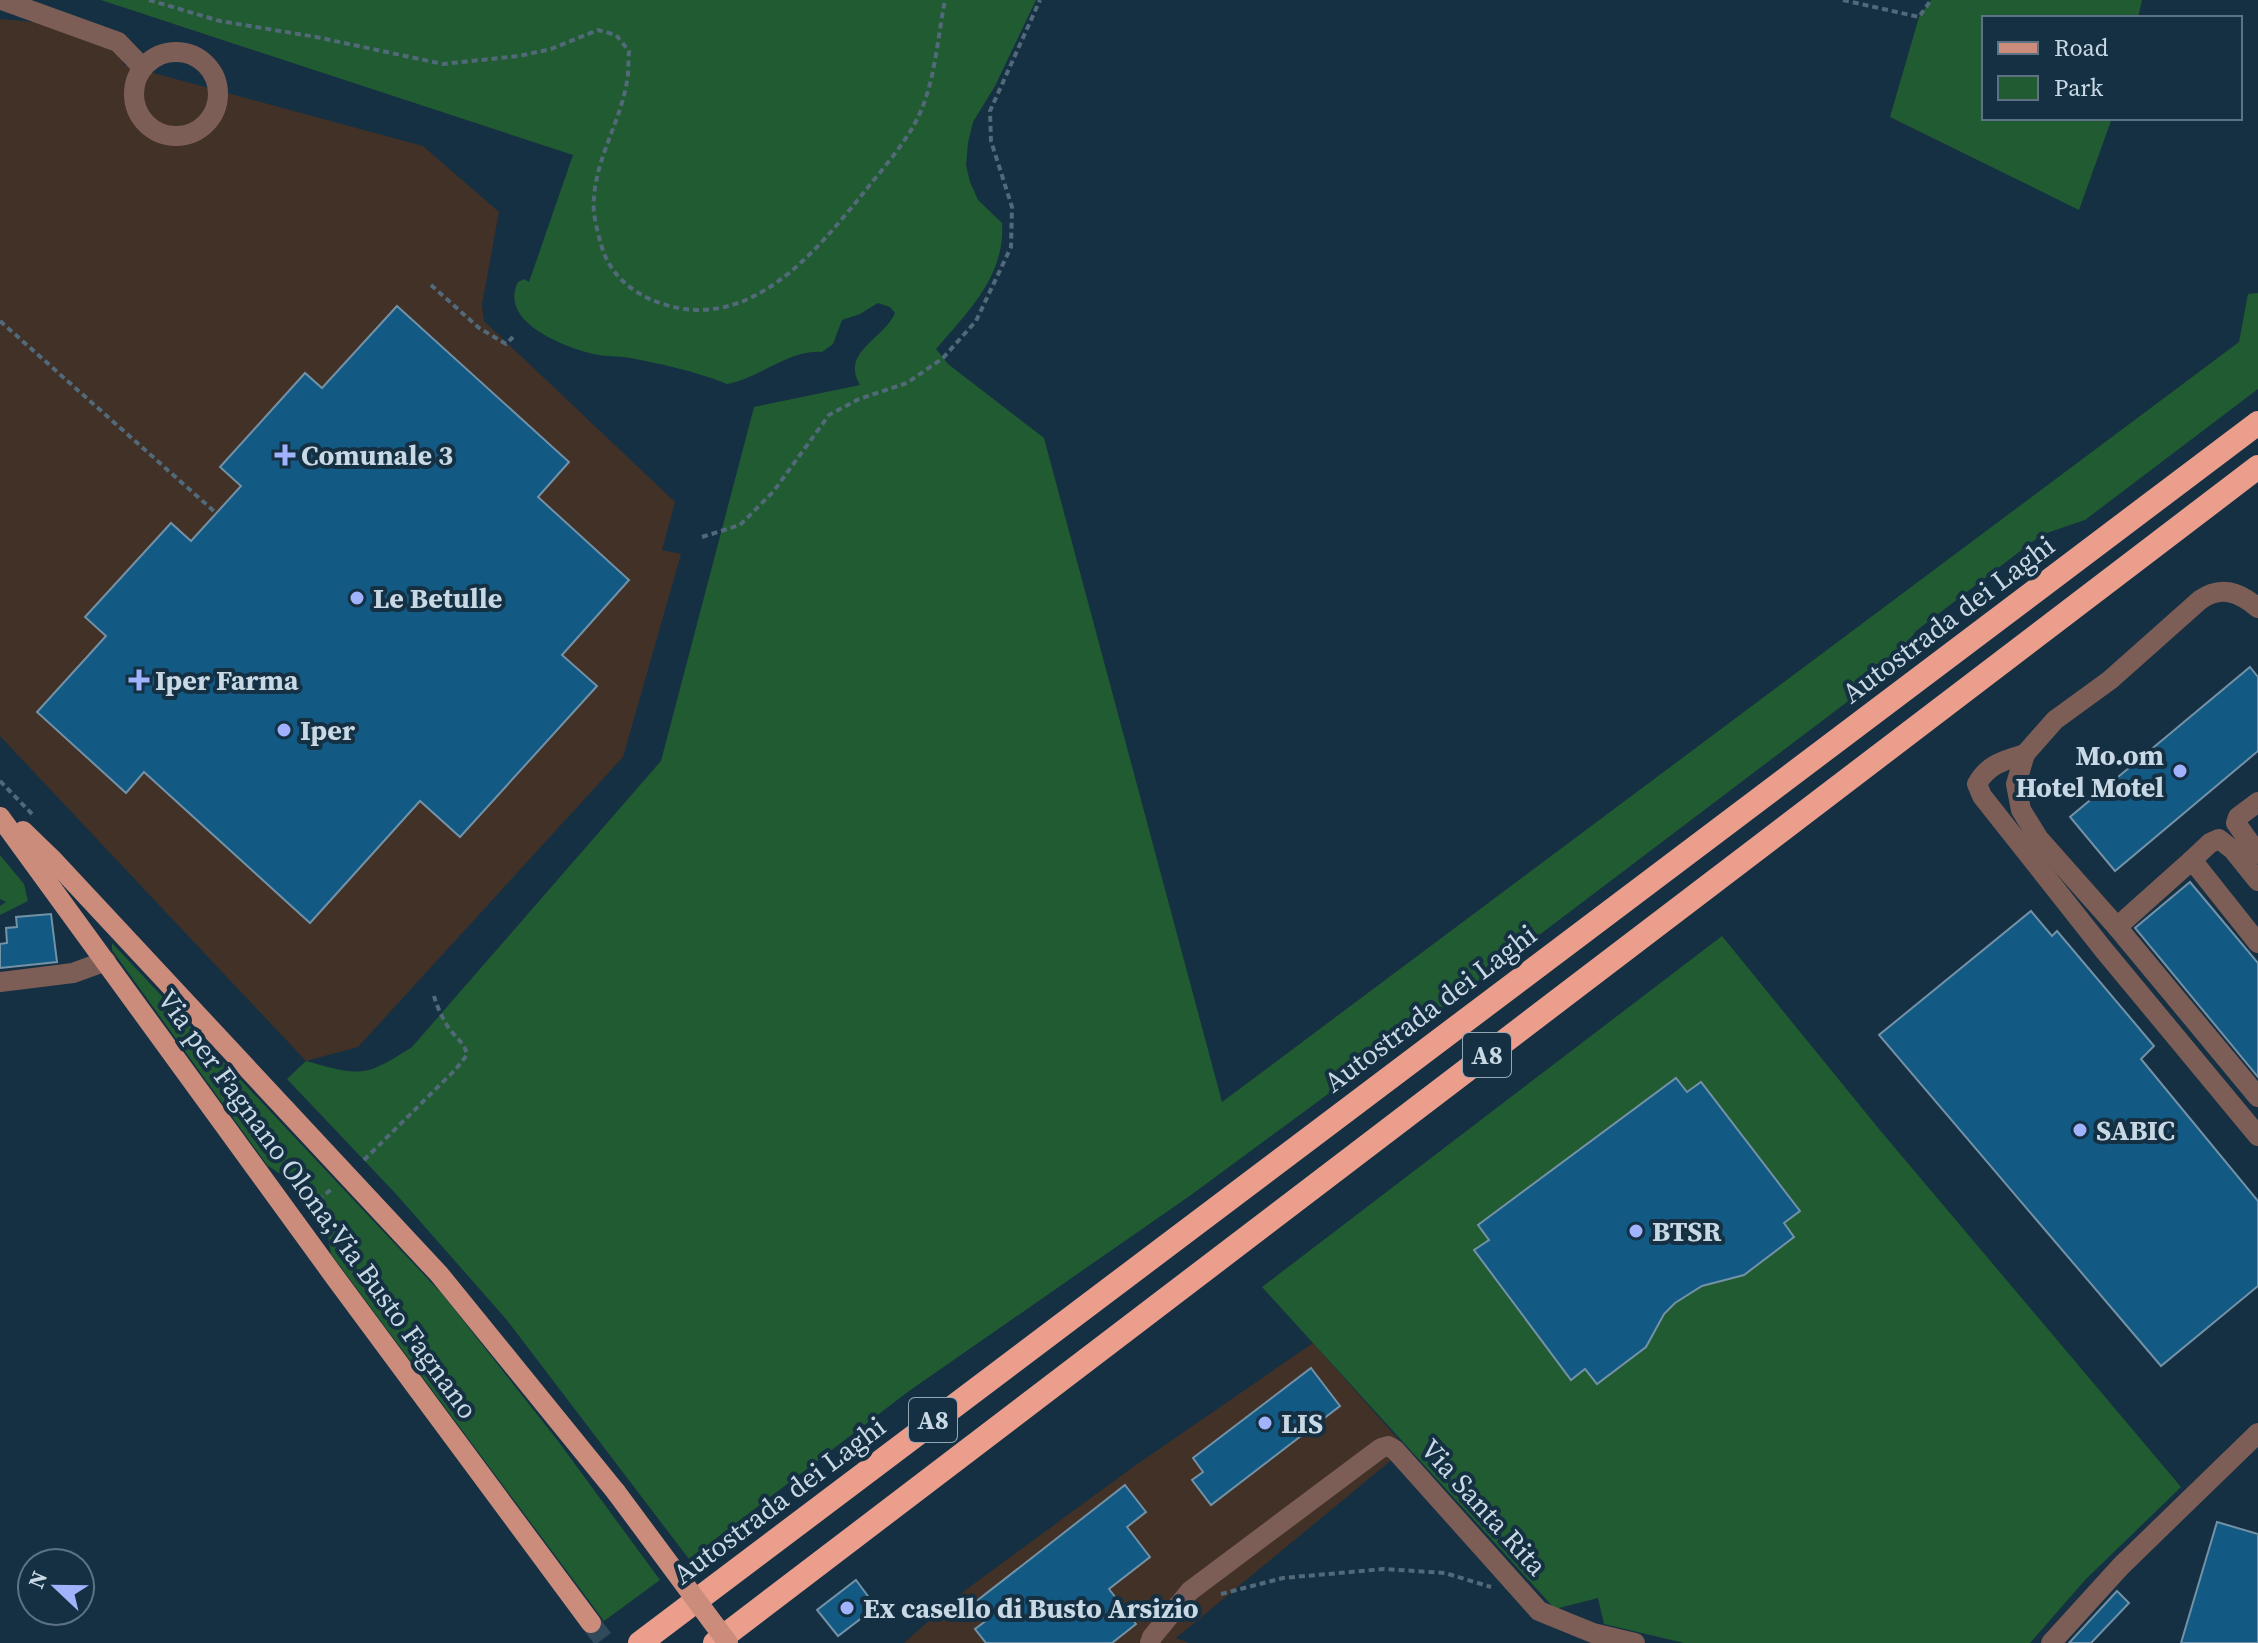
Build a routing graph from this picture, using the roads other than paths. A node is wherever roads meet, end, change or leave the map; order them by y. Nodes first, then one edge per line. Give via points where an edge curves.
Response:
1 (2, 0) edge
2 (143, 68) junction
3 (2258, 423) edge
4 (2258, 467) edge
5 (2258, 608) edge
6 (2025, 754) junction
7 (2258, 802) edge
8 (0, 809) edge
9 (0, 817) edge
10 (2258, 854) edge
11 (2192, 860) junction
12 (2258, 881) edge
13 (2117, 927) junction
14 (2258, 943) edge
15 (106, 961) junction
16 (0, 982) edge
17 (2258, 1097) edge
18 (2258, 1136) edge
19 (2258, 1433) edge
20 (591, 1623) tunnel mouth
21 (640, 1643) edge
22 (715, 1643) edge
23 (728, 1643) edge
24 (1150, 1643) edge
25 (1635, 1643) edge
26 (2051, 1643) edge

1 - 2 street via 118,42
2 - 2 street via 136,79 135,104 148,125 179,136 208,121 218,89 199,59 188,53 163,53
3 - 21 highway, Autostrada dei Laghi / A8
4 - 22 highway, A8
5 - 6 street via 2225,590 2208,594 2110,680 2055,720
6 - 13 street via 2016,784 2026,821
6 - 18 street via 1983,774 1977,784 1982,796
7 - 10 street via 2236,823
8 - 23 main road, Via per Fagnano Olona;Via Busto Fagnano, bridge via 65,872 439,1274 616,1492
9 - 15 main road, Via per Fagnano Olona;Via Busto Fagnano
11 - 12 street via 2219,839
11 - 13 street
11 - 14 street
13 - 17 street
15 - 16 street via 73,973
15 - 20 main road, Via per Fagnano Olona;Via Busto Fagnano
19 - 26 street via 2121,1566
24 - 25 street, Via Santa Rita via 1179,1601 1388,1446 1539,1611

